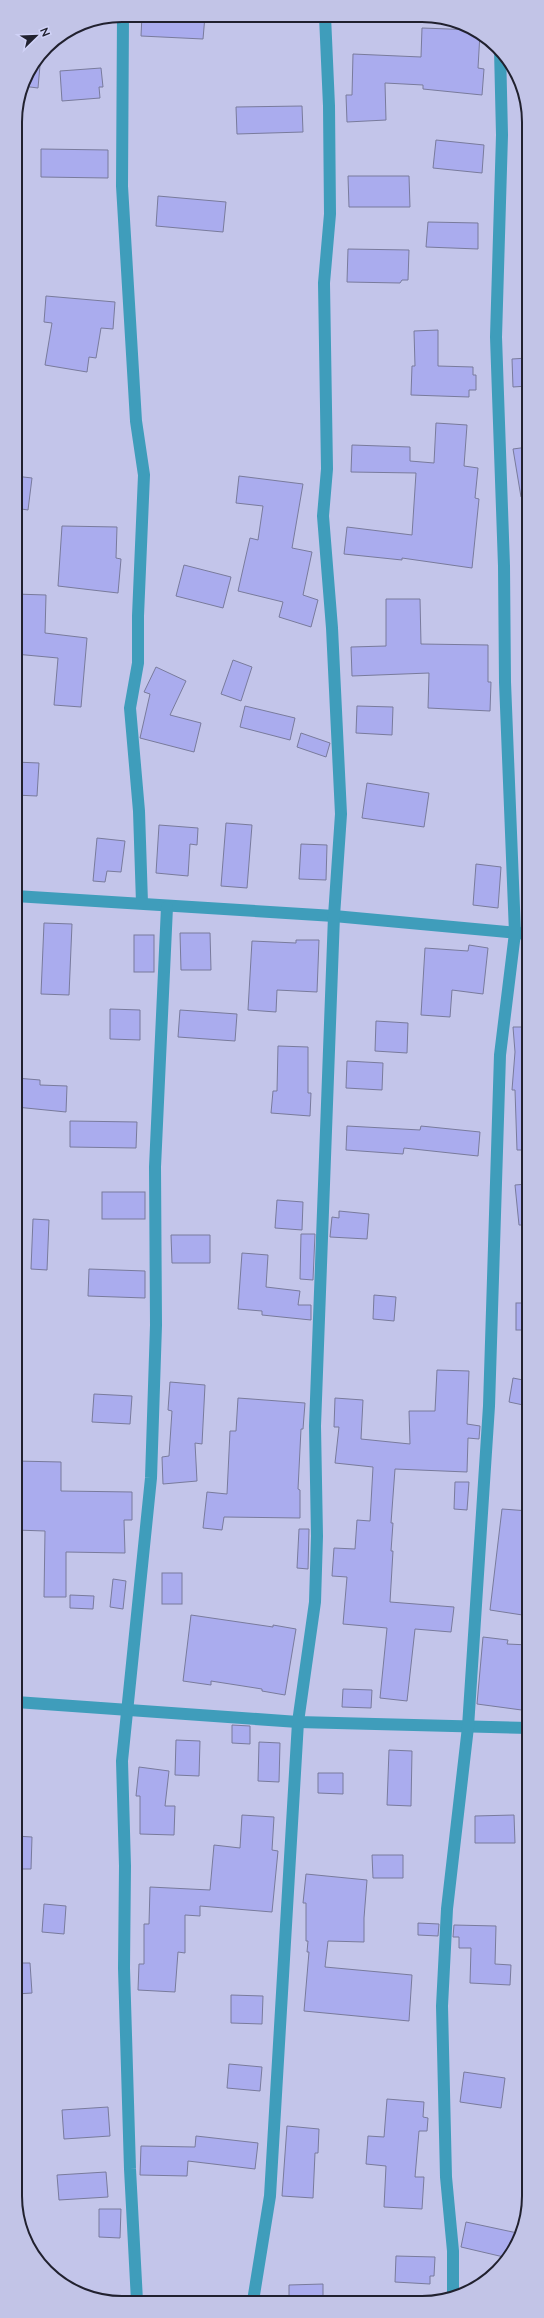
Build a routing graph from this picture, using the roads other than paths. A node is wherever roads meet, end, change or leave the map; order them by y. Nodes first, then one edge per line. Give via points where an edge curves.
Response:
1 (123, 22) edge
2 (325, 22) edge
3 (500, 60) edge
4 (22, 896) edge
5 (142, 903) junction
6 (166, 907) junction
7 (334, 916) junction
8 (514, 933) junction
9 (522, 934) edge
10 (22, 1702) edge
11 (127, 1710) junction
12 (298, 1722) junction
13 (468, 1726) junction
14 (522, 1728) edge
15 (452, 2291) edge
16 (137, 2296) edge
17 (254, 2296) edge

1 - 5 street via 122,186 136,420 144,475 138,663 130,708 140,810
2 - 7 street via 330,214 324,283 327,469 323,516 341,814
3 - 8 street via 502,135 496,337
4 - 5 street
5 - 6 street
6 - 7 street
6 - 11 street via 155,1167 156,1325 151,1478
7 - 8 street
7 - 12 street via 315,1426 315,1602
8 - 9 street
8 - 13 street via 500,1055 489,1406
10 - 11 street
11 - 12 street
11 - 16 street via 122,1760 124,1968
12 - 13 street
12 - 17 street via 270,2196
13 - 14 street
13 - 15 street via 447,1908 442,2006 446,2177 453,2251

